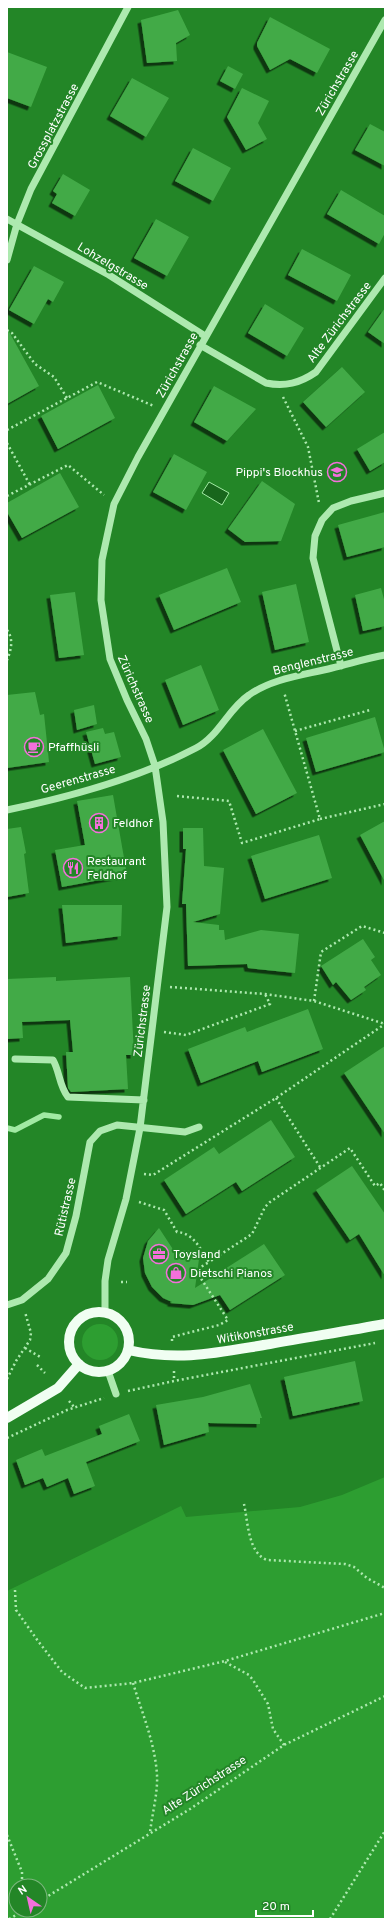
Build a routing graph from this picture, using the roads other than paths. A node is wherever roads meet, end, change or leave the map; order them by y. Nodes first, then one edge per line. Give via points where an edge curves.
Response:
1 (128, 7) edge
2 (385, 20) edge
3 (7, 218) edge
4 (17, 224) junction
5 (7, 260) edge
6 (385, 278) edge
7 (205, 336) junction
8 (200, 345) junction
9 (385, 493) edge
10 (385, 655) edge
11 (341, 666) junction
12 (155, 766) junction
13 (7, 810) edge
14 (15, 1058) dead end
15 (144, 1100) junction
16 (199, 1127) dead end
17 (140, 1128) junction
18 (7, 1305) edge
19 (105, 1312) junction
20 (385, 1324) edge
21 (128, 1350) junction
22 (79, 1364) junction
23 (108, 1371) junction
24 (116, 1394) road end
25 (7, 1418) edge

1 - 4 street, Grossplatzstrasse via 31,189
2 - 7 street, Zürichstrasse
3 - 4 street, Lohzelgstrasse
4 - 5 street, Grossplatzstrasse
4 - 7 street, Lohzelgstrasse via 109,275
6 - 8 street, Alte Zürichstrasse via 316,372 292,384 266,383
7 - 8 street, Zürichstrasse
8 - 12 street, Zürichstrasse via 114,504 102,560 101,594 110,659 146,739
9 - 11 street via 333,508 322,520 315,536 313,558
10 - 11 street, Benglenstrasse
11 - 12 street, Benglenstrasse via 271,683 248,695 217,732 198,747
12 - 13 street, Geerenstrasse via 80,791
12 - 15 street, Zürichstrasse via 163,822 167,907
14 - 15 street via 53,1060 58,1067 62,1090 68,1097
15 - 17 street, Zürichstrasse
16 - 17 street, Rütistrasse via 185,1132
17 - 18 street, Rütistrasse via 117,1126 100,1131 90,1142 66,1253 48,1279 22,1300
17 - 19 street, Zürichstrasse via 126,1199 108,1260
19 - 21 main road via 116,1317 125,1326
19 - 22 main road via 86,1315 72,1328 70,1347
20 - 21 main road, Witikonstrasse via 204,1355 173,1357
21 - 23 main road via 121,1363
22 - 23 main road via 92,1371
22 - 25 main road via 58,1388
23 - 24 street

